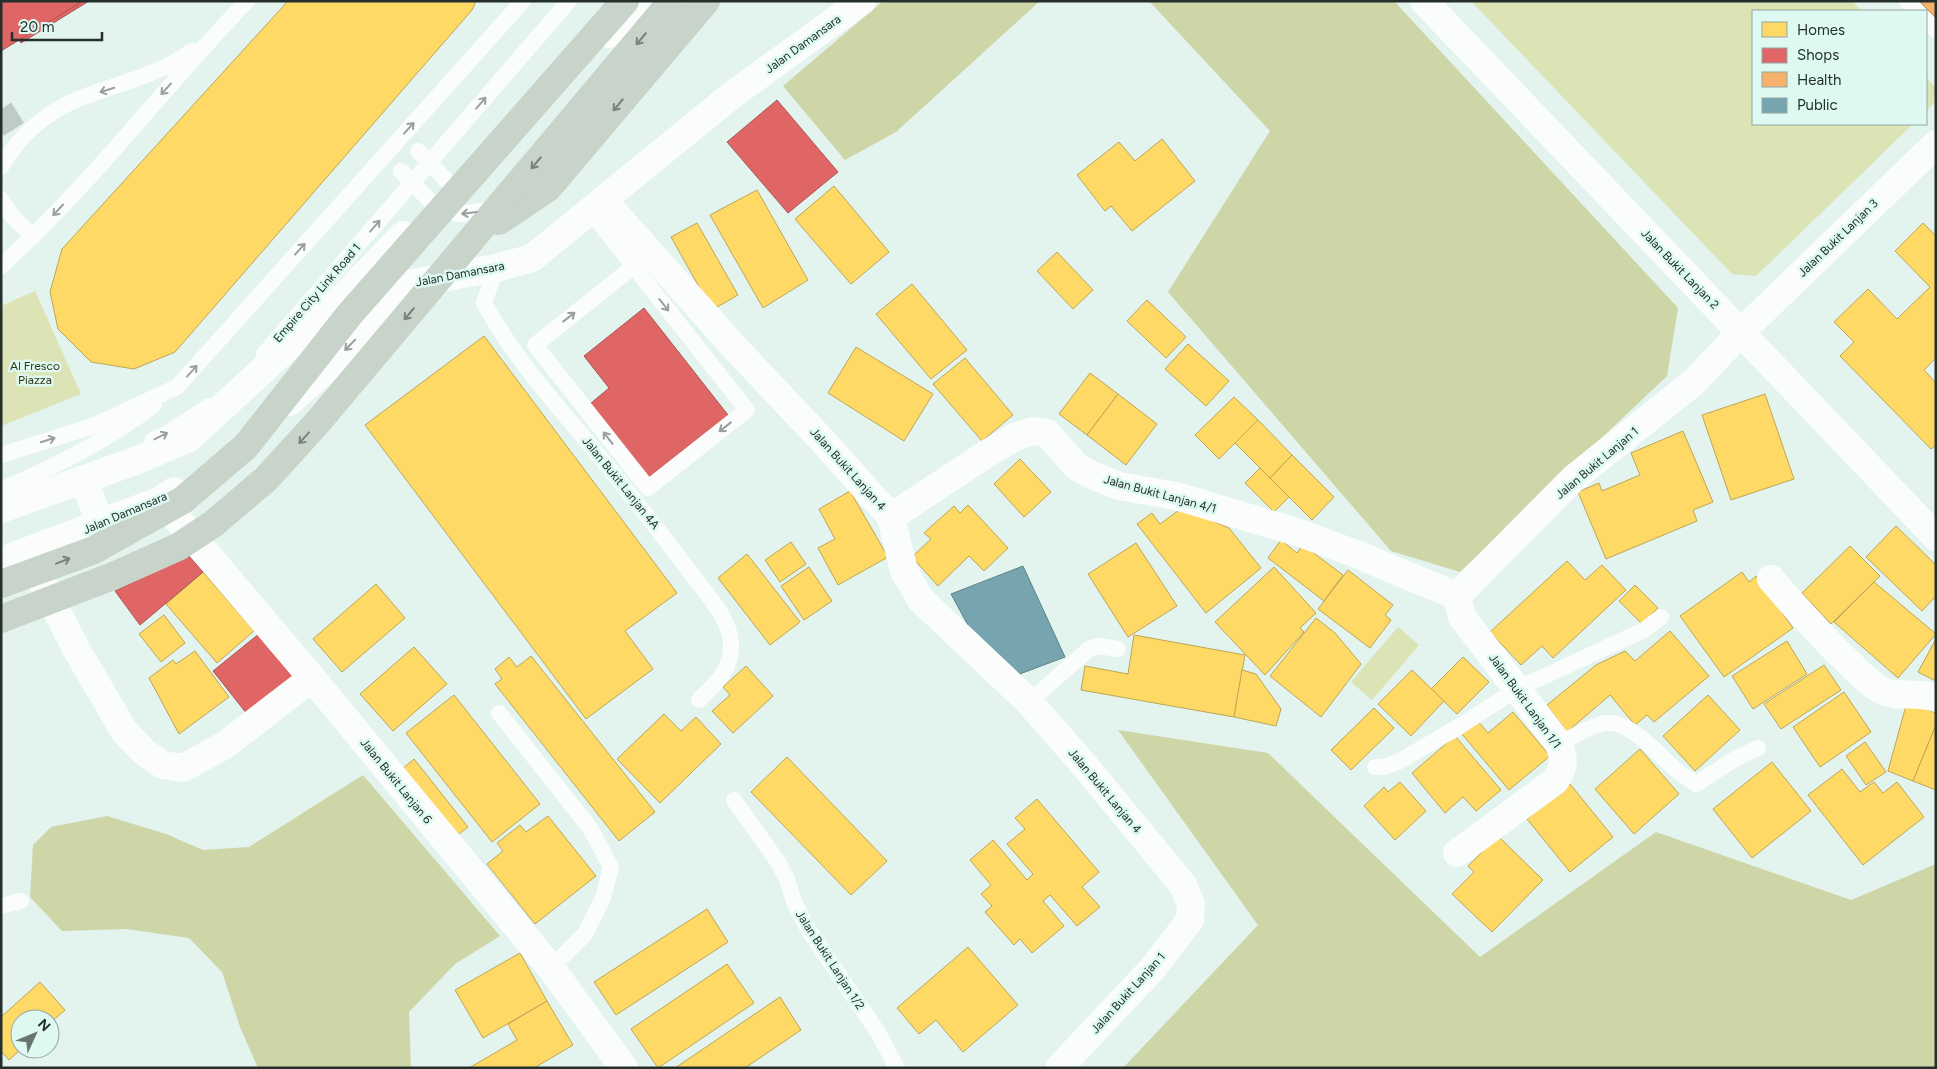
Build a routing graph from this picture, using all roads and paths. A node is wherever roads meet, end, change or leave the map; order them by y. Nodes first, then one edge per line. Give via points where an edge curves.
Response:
1 (247, 1) edge
2 (523, 1) edge
3 (569, 1) edge
4 (625, 1) edge
5 (643, 1) edge
6 (672, 1) edge
7 (706, 1) edge
8 (862, 1) edge
9 (1424, 1) edge
10 (1907, 1) edge
11 (1916, 10) edge
12 (1927, 21) edge
13 (1936, 30) edge
14 (212, 37) junction
15 (1936, 144) edge
16 (418, 151) dead end
17 (1, 167) edge
18 (401, 171) dead end
19 (548, 188) junction
20 (442, 195) junction
21 (1, 199) edge
22 (597, 206) junction
23 (33, 237) junction
24 (1, 266) edge
25 (634, 266) junction
26 (496, 268) junction
27 (408, 284) junction
28 (1740, 333) junction
29 (177, 387) junction
30 (1, 455) edge
31 (84, 479) junction
32 (6, 495) edge
33 (160, 500) junction
34 (891, 517) junction
35 (100, 524) junction
36 (1936, 537) edge
37 (26, 552) junction
38 (1, 561) edge
39 (1770, 579) dead end
40 (1, 584) edge
41 (1456, 596) junction
42 (1661, 617) dead end
43 (1, 619) edge
44 (1118, 649) dead end
45 (312, 678) junction
46 (1517, 689) junction
47 (1936, 698) edge
48 (700, 700) dead end
49 (1029, 702) junction
50 (499, 713) dead end
51 (1559, 744) junction
52 (1758, 748) dead end
53 (1375, 767) dead end
54 (734, 800) dead end
55 (1457, 853) dead end
56 (1183, 886) joint
57 (21, 901) dead end
58 (1, 906) edge
59 (551, 968) junction
60 (624, 1068) edge
61 (897, 1068) edge
62 (1059, 1068) edge

1 - 14 lane
29 -> 2 lane
32 -> 3 lane, Empire City Link Road 1 via 69,475 163,436 231,392
40 -> 4 highway via 94,550 183,500 246,446 349,315
5 - 20 street
6 -> 43 highway via 317,423 266,479 212,524 178,547 114,576
7 -> 19 highway
8 - 22 street, Jalan Damansara via 732,95
9 - 28 street, Jalan Bukit Lanjan 2
10 - 11 lane
12 - 13 lane
14 -> 17 lane via 164,69 62,108 33,126
14 -> 23 lane
15 - 28 street, Jalan Bukit Lanjan 3
16 - 20 lane
18 - 20 lane
19 -> 20 lane via 504,208 457,214
19 - 27 highway
20 - 31 street via 328,313 189,438
21 - 23 lane via 12,216
22 - 25 lane
22 - 26 street, Jalan Damansara via 532,258
22 - 34 street, Jalan Bukit Lanjan 4 via 822,439
23 - 24 lane
25 -> 25 lane via 747,410 648,488 535,345
26 - 27 street, Jalan Damansara
26 - 48 lane, Jalan Bukit Lanjan 4A via 484,303 498,330 657,527 726,620 732,642 729,661 722,678
27 -> 33 street, Jalan Damansara via 321,374 212,467
28 - 36 street, Jalan Bukit Lanjan 2
28 - 41 street, Jalan Bukit Lanjan 1 via 1695,381 1573,479
30 -> 29 lane via 93,426
29 - 32 lane via 93,446
31 - 32 street
31 - 35 street
33 - 35 street, Jalan Damansara
33 - 45 street, Jalan Bukit Lanjan 6
34 - 41 street, Jalan Bukit Lanjan 4/1 via 988,453 1015,437 1033,431 1047,433 1077,467 1119,486 1176,496 1300,533
34 - 49 street, Jalan Bukit Lanjan 4 via 904,571 921,600
35 - 37 street, Jalan Damansara
37 - 38 street, Jalan Damansara
37 - 45 street via 124,731 144,752 163,764 183,768 225,745
39 - 47 street via 1816,632 1866,680 1883,691
41 - 46 street, Jalan Bukit Lanjan 1/1 via 1462,617
42 - 46 lane via 1644,630
44 - 49 lane via 1098,646 1089,649
45 - 59 street, Jalan Bukit Lanjan 6
46 - 51 street, Jalan Bukit Lanjan 1/1
46 - 53 lane via 1400,761
49 - 56 street, Jalan Bukit Lanjan 4
50 - 59 lane via 590,828 611,867 603,898 585,934
51 - 52 lane via 1604,723 1616,723 1648,743 1696,784 1735,758
51 - 55 street, Jalan Bukit Lanjan 1/1 via 1564,766 1555,782
54 - 61 lane, Jalan Bukit Lanjan 1/2 via 778,862 808,929 879,1034
56 - 62 street, Jalan Bukit Lanjan 1 via 1190,904 1190,920 1153,968
57 - 58 lane
59 - 60 street, Jalan Bukit Lanjan 6

